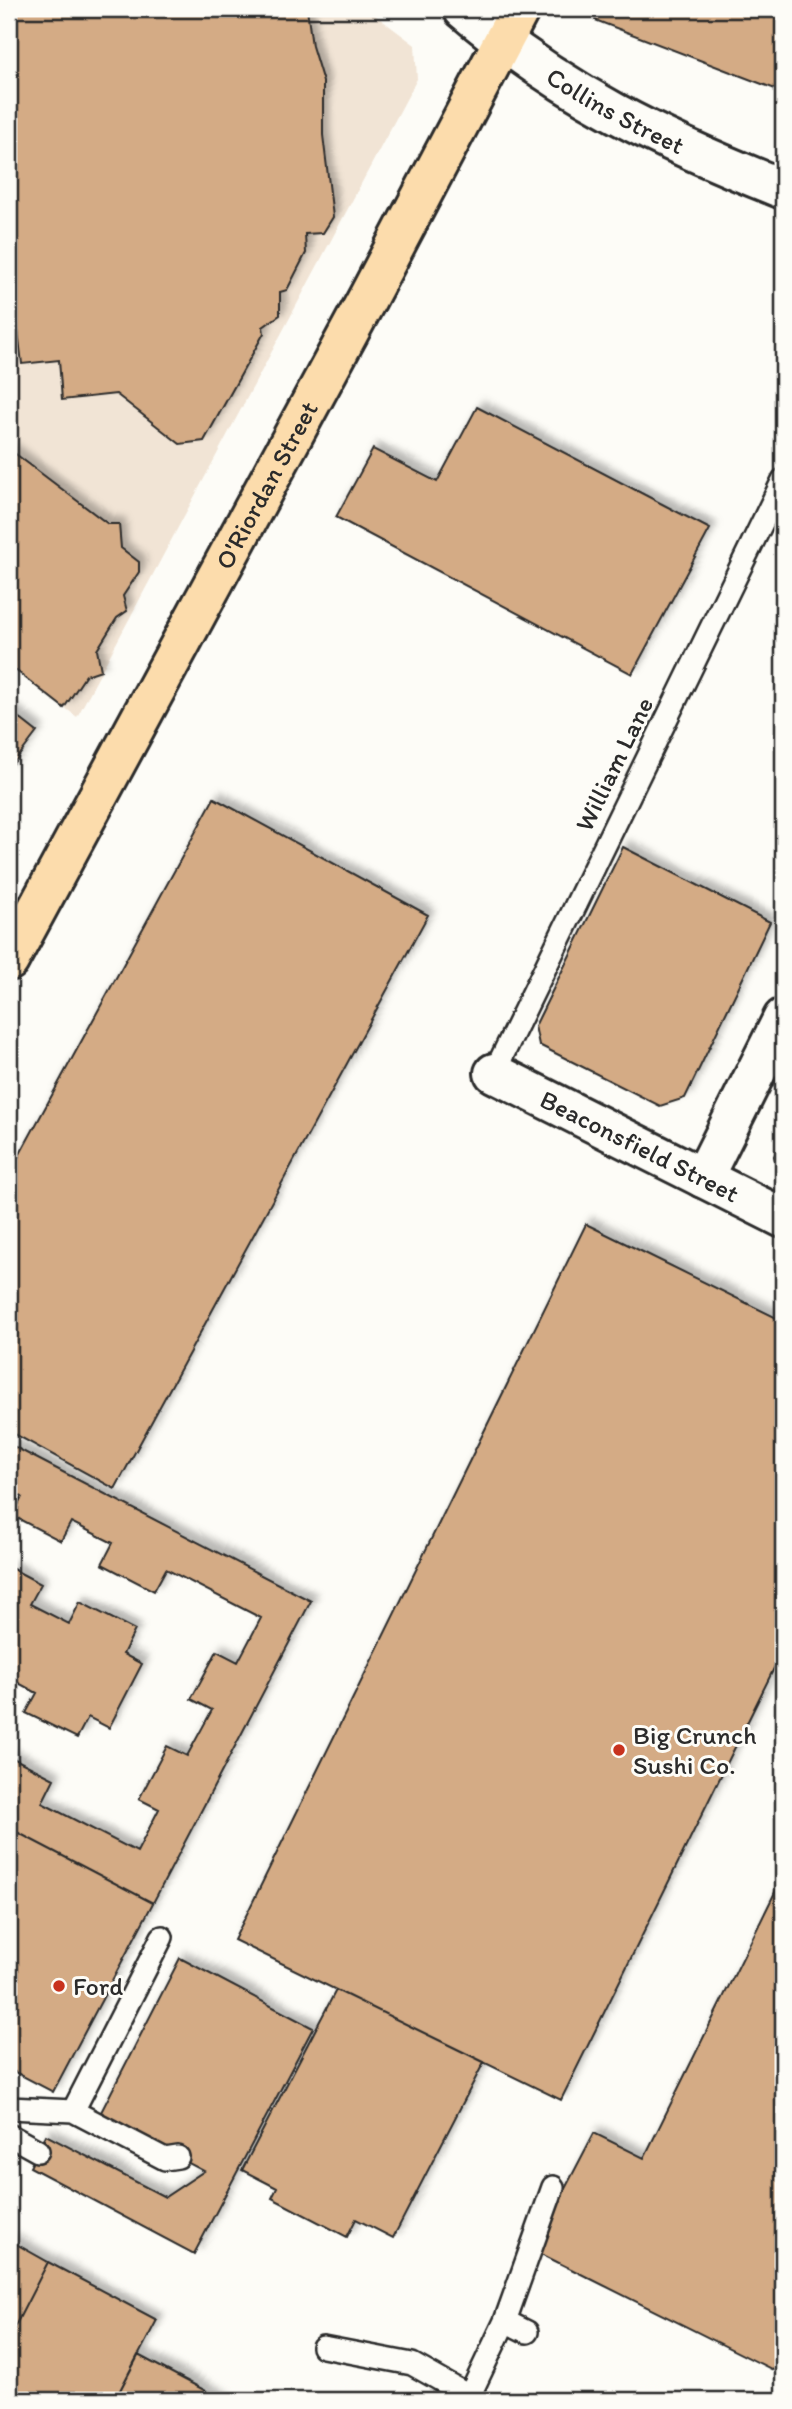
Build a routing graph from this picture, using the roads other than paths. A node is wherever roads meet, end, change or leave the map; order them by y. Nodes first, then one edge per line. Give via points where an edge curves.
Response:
1 (463, 9) edge
2 (520, 9) edge
3 (504, 44) junction
4 (783, 189) edge
5 (783, 480) edge
6 (9, 961) edge
7 (783, 1018) edge
8 (494, 1073) joint
9 (703, 1178) junction
10 (783, 1218) edge
11 (162, 1937) dead end
12 (9, 2108) edge
13 (73, 2111) junction
14 (9, 2135) edge
15 (38, 2151) dead end
16 (178, 2157) dead end
17 (553, 2186) dead end
18 (505, 2321) junction
19 (527, 2332) dead end
20 (324, 2347) dead end
21 (472, 2398) edge

1 - 3 street, Collins Street
2 - 3 main road, O'Riordan Street
3 - 4 street, Collins Street via 629,123
3 - 6 main road, O'Riordan Street
5 - 8 lane, William Lane
7 - 9 street
8 - 9 street, Beaconsfield Street
9 - 10 street, Beaconsfield Street
11 - 13 lane
12 - 13 lane
13 - 16 lane via 165,2159
14 - 15 lane
17 - 18 lane
18 - 19 lane
18 - 21 lane
20 - 21 lane via 412,2364

